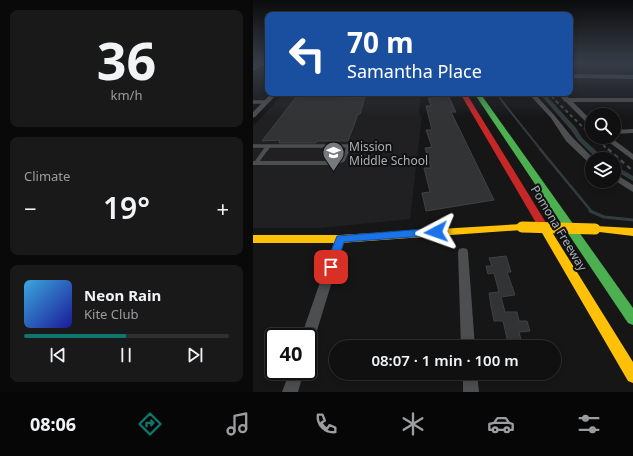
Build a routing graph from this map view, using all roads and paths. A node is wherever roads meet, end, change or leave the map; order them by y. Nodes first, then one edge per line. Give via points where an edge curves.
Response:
1 (272, 96) edge
2 (465, 96) edge
3 (479, 96) edge
4 (534, 96) edge
5 (563, 96) edge
6 (566, 100) junction
7 (633, 100) edge
8 (253, 102) edge
9 (266, 102) junction
10 (253, 116) edge
11 (585, 118) edge
12 (633, 131) edge
13 (621, 132) edge
14 (615, 144) edge
15 (253, 146) edge
16 (269, 146) junction
17 (585, 155) edge
18 (633, 158) edge
19 (254, 163) edge
20 (621, 181) edge
21 (633, 189) edge
22 (633, 232) edge
23 (253, 239) edge
24 (340, 239) junction
25 (463, 252) dead end
26 (633, 319) edge
27 (311, 328) edge
28 (469, 340) edge
29 (633, 376) edge
30 (294, 380) edge
31 (470, 380) edge
32 (290, 392) edge
33 (471, 392) edge

1 - 9 street
2 - 29 main road, Pomona Freeway
3 - 26 main road, Pomona Freeway
4 - 17 street
5 - 6 street
6 - 7 street
6 - 11 street
8 - 9 lane
9 - 10 street
12 - 13 street
14 - 18 street
15 - 16 lane
16 - 19 lane
16 - 19 lane via 349,146 343,160 336,163
20 - 21 street
22 - 24 main road, bridge via 522,228
23 - 24 main road
24 - 27 street
25 - 28 street
30 - 32 street
31 - 33 street

